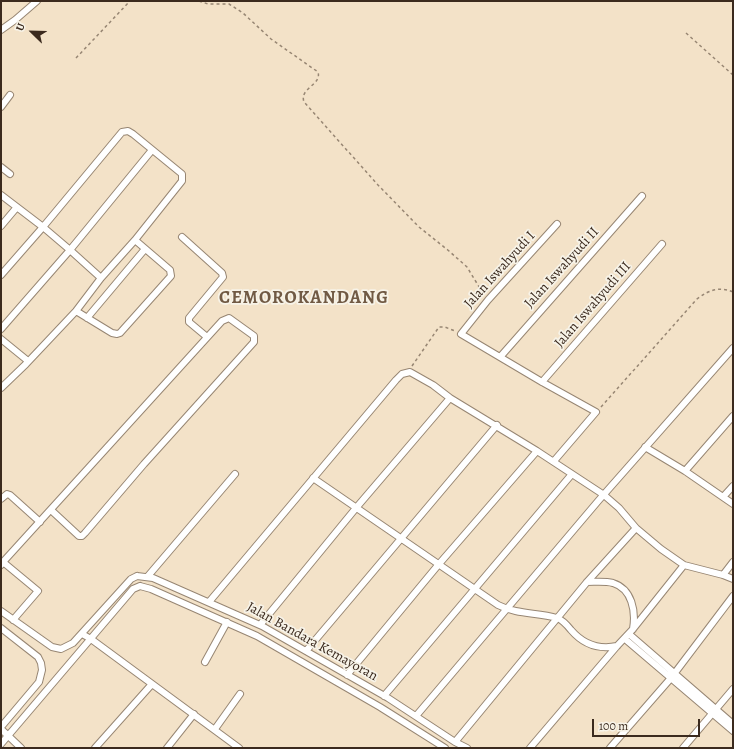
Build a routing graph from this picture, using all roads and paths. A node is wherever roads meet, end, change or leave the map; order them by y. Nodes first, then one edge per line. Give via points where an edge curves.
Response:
1 (37, 1) edge
2 (130, 1) edge
3 (198, 1) edge
4 (1, 30) edge
5 (686, 33) dead end
6 (76, 58) dead end
7 (733, 75) edge
8 (10, 95) dead end
9 (1, 107) edge
10 (152, 150) junction
11 (1, 167) edge
12 (10, 174) dead end
13 (1, 195) edge
14 (642, 196) dead end
15 (17, 207) junction
16 (557, 224) dead end
17 (1, 226) edge
18 (43, 227) junction
19 (182, 237) dead end
20 (135, 240) junction
21 (662, 244) dead end
22 (145, 249) junction
23 (70, 250) junction
24 (1, 275) edge
25 (101, 278) junction
26 (733, 292) edge
27 (488, 300) junction
28 (76, 311) junction
29 (88, 318) junction
30 (1, 329) edge
31 (461, 334) junction
32 (207, 337) junction
33 (1, 339) edge
34 (733, 348) edge
35 (501, 356) junction
36 (27, 363) junction
37 (407, 372) junction
38 (542, 382) junction
39 (1, 388) edge
40 (450, 398) junction
41 (596, 412) junction
42 (733, 416) edge
43 (497, 425) junction
44 (645, 447) junction
45 (537, 450) junction
46 (554, 461) junction
47 (685, 471) junction
48 (235, 474) dead end
49 (572, 474) junction
50 (314, 478) junction
51 (733, 486) edge
52 (604, 495) junction
53 (724, 497) junction
54 (1, 499) edge
55 (733, 504) edge
56 (356, 508) junction
57 (51, 510) junction
58 (40, 522) junction
59 (636, 528) junction
60 (401, 539) junction
61 (733, 562) edge
62 (2, 563) edge
63 (439, 564) junction
64 (684, 565) junction
65 (723, 575) junction
66 (137, 576) junction
67 (148, 576) junction
68 (733, 579) edge
69 (587, 582) junction
70 (140, 586) junction
71 (474, 588) junction
72 (733, 596) edge
73 (209, 602) junction
74 (507, 610) junction
75 (3, 615) edge
76 (558, 618) junction
77 (13, 620) junction
78 (227, 622) junction
79 (260, 625) junction
80 (1, 628) edge
81 (82, 634) junction
82 (629, 634) junction
83 (91, 639) junction
84 (617, 646) junction
85 (306, 651) junction
86 (205, 662) dead end
87 (675, 673) junction
88 (347, 675) junction
89 (670, 678) junction
90 (39, 682) junction
91 (152, 684) junction
92 (48, 689) junction
93 (733, 689) edge
94 (240, 694) dead end
95 (384, 696) junction
96 (714, 712) junction
97 (194, 714) junction
98 (416, 716) junction
99 (733, 724) edge
100 (1, 728) edge
101 (215, 729) junction
102 (733, 731) edge
103 (8, 736) junction
104 (455, 742) junction
105 (1, 744) edge
106 (237, 747) edge
107 (21, 748) edge
108 (95, 748) edge
109 (167, 748) edge
110 (445, 748) edge
111 (467, 748) edge
112 (530, 748) edge
113 (610, 748) edge
114 (683, 748) edge

1 - 4 street
2 - 6 path
3 - 27 path via 208,4 229,4 271,39 318,72 318,80 304,94 304,102 419,227 467,267
5 - 7 path
8 - 9 street
10 - 18 street via 131,132 122,132
10 - 20 street via 182,174 183,179
10 - 23 street
11 - 12 street
13 - 15 street
14 - 35 street, Jalan Iswahyudi II
15 - 17 street
15 - 18 street
16 - 27 street, Jalan Iswahyudi I
18 - 23 street
18 - 24 street
19 - 32 street via 222,273 223,277 189,318 189,322
20 - 22 street
20 - 25 street
21 - 38 street, Jalan Iswahyudi III
22 - 29 street
22 - 29 street via 170,270 170,276 120,333 112,333
23 - 25 street
23 - 30 street
25 - 28 street
26 - 41 path via 716,288 697,299
27 - 31 street, Jalan Iswahyudi I
28 - 29 street
28 - 36 street
31 - 35 street
31 - 37 path via 440,327
32 - 57 street
32 - 57 street via 222,321 229,318 255,339 82,536
33 - 36 street
34 - 44 street
35 - 38 street
36 - 39 street
37 - 40 street via 427,381
37 - 50 street via 396,380
38 - 41 street
40 - 43 street
40 - 56 street
41 - 46 street
42 - 47 street
43 - 45 street
43 - 60 street
44 - 47 street
44 - 52 street
45 - 46 street
45 - 63 street
46 - 49 street
47 - 53 street
48 - 67 street
49 - 52 street
49 - 71 street
50 - 56 street
50 - 73 street
51 - 53 street
52 - 59 street
52 - 74 street
53 - 55 street
54 - 58 street via 7,494 10,495
56 - 60 street
56 - 79 street
57 - 58 street
58 - 62 street
59 - 64 street
59 - 69 street
60 - 63 street
60 - 85 street
61 - 65 street
62 - 77 street via 38,591
63 - 71 street
63 - 88 street
64 - 65 street
64 - 82 street
65 - 68 street
66 - 67 street, Jalan Bandara Kemayoran
66 - 70 street
66 - 81 street via 131,578
67 - 73 street, Jalan Bandara Kemayoran
69 - 76 street
69 - 82 street via 613,583 630,596 634,612
70 - 78 street, Jalan Bandara Kemayoran
70 - 83 street via 133,589
71 - 74 street
71 - 95 street
72 - 87 street
73 - 79 street, Jalan Bandara Kemayoran
74 - 76 street
74 - 98 street
75 - 77 street
76 - 84 street via 588,644 602,648
76 - 104 street
77 - 81 street via 52,647 59,649 67,647
78 - 86 street
78 - 110 street, Jalan Bandara Kemayoran via 304,662
79 - 85 street, Jalan Bandara Kemayoran
80 - 90 street via 38,657 42,663
81 - 83 street
82 - 84 street
82 - 87 street
82 - 89 street
83 - 91 street
83 - 92 street
84 - 112 street
85 - 88 street, Jalan Bandara Kemayoran
87 - 89 street
87 - 96 street
88 - 95 street, Jalan Bandara Kemayoran
89 - 96 street
89 - 113 street
90 - 92 street
90 - 100 street
91 - 97 street
91 - 108 street
92 - 103 street
93 - 96 street
94 - 101 street
95 - 98 street, Jalan Bandara Kemayoran
96 - 99 street
96 - 102 street
96 - 114 street
97 - 101 street
97 - 109 street
98 - 104 street, Jalan Bandara Kemayoran
100 - 103 street
101 - 106 street
103 - 105 street
103 - 107 street
104 - 111 street, Jalan Bandara Kemayoran

